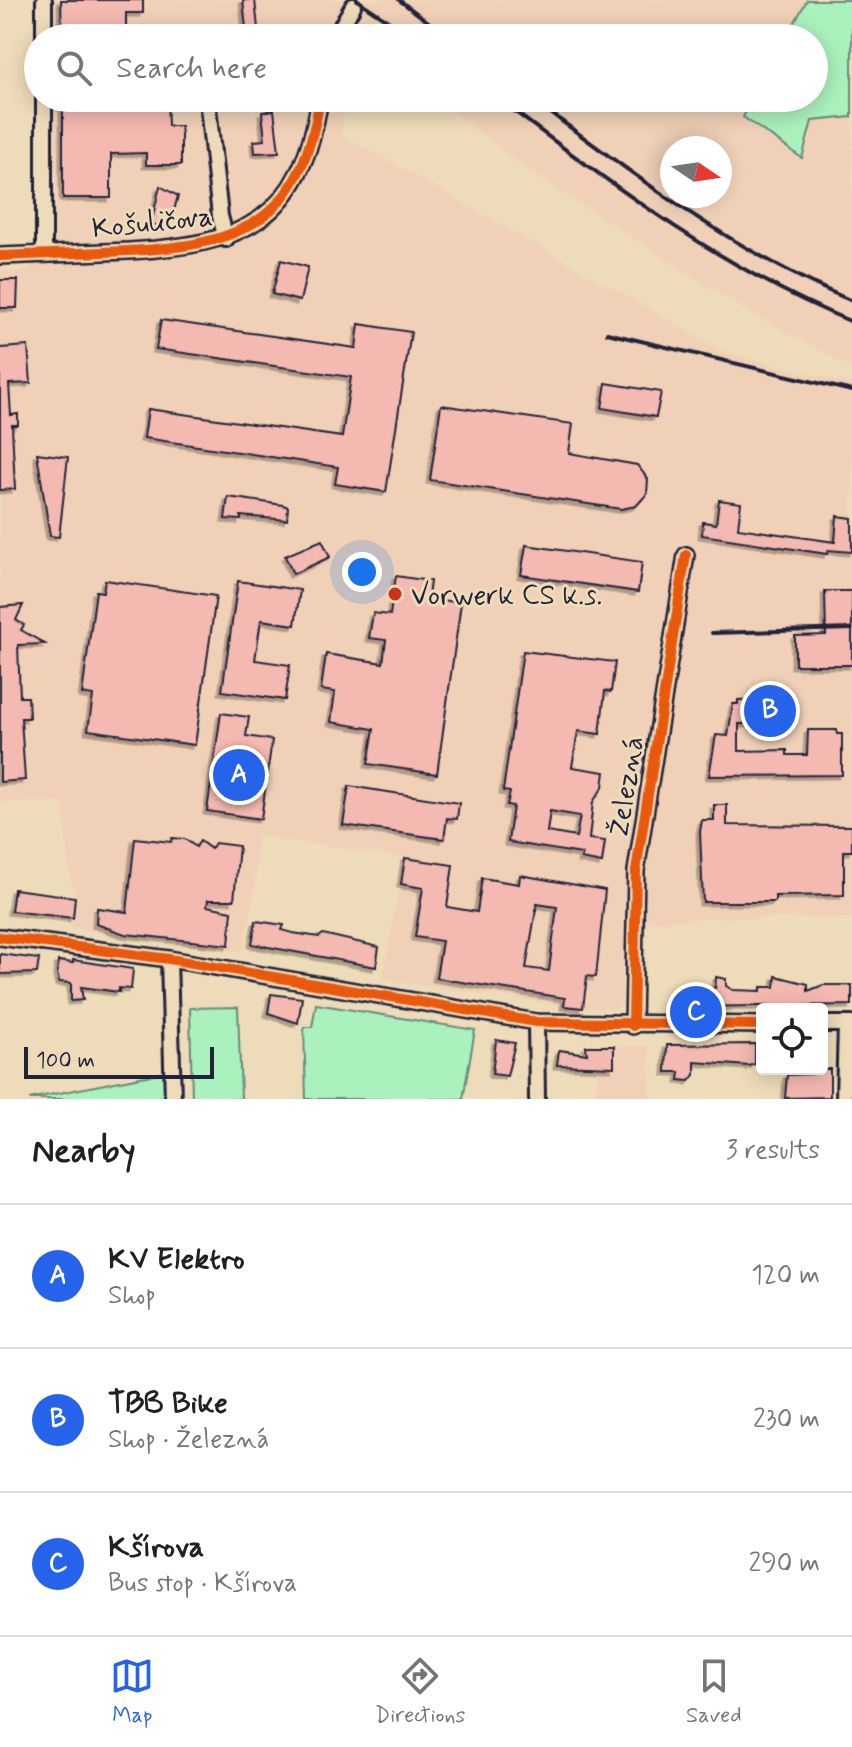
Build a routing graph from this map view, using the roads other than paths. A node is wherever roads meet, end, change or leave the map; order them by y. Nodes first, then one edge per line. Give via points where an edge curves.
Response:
1 (44, 0) edge
2 (353, 6) dead end
3 (199, 19) dead end
4 (44, 24) edge
5 (200, 24) edge
6 (343, 24) edge
7 (44, 112) edge
8 (209, 112) edge
9 (318, 112) edge
10 (226, 239) junction
11 (44, 254) junction
12 (0, 256) edge
13 (686, 555) dead end
14 (0, 937) edge
15 (169, 959) junction
16 (536, 1022) junction
17 (828, 1024) edge
18 (849, 1024) edge
19 (756, 1025) edge
20 (633, 1026) junction
21 (173, 1099) edge
22 (537, 1099) edge
23 (844, 1099) edge

1 - 4 street
2 - 6 street
3 - 5 street
7 - 11 street
8 - 10 street, Košuličova
9 - 10 street, Košuličova via 312,147 296,178 262,217
10 - 11 street, Košuličova via 162,249
11 - 12 street, Košuličova
13 - 20 street, Železná via 636,871
14 - 15 street
15 - 16 street
15 - 21 street
16 - 20 street
16 - 22 street
17 - 18 street
18 - 23 street
19 - 20 street

